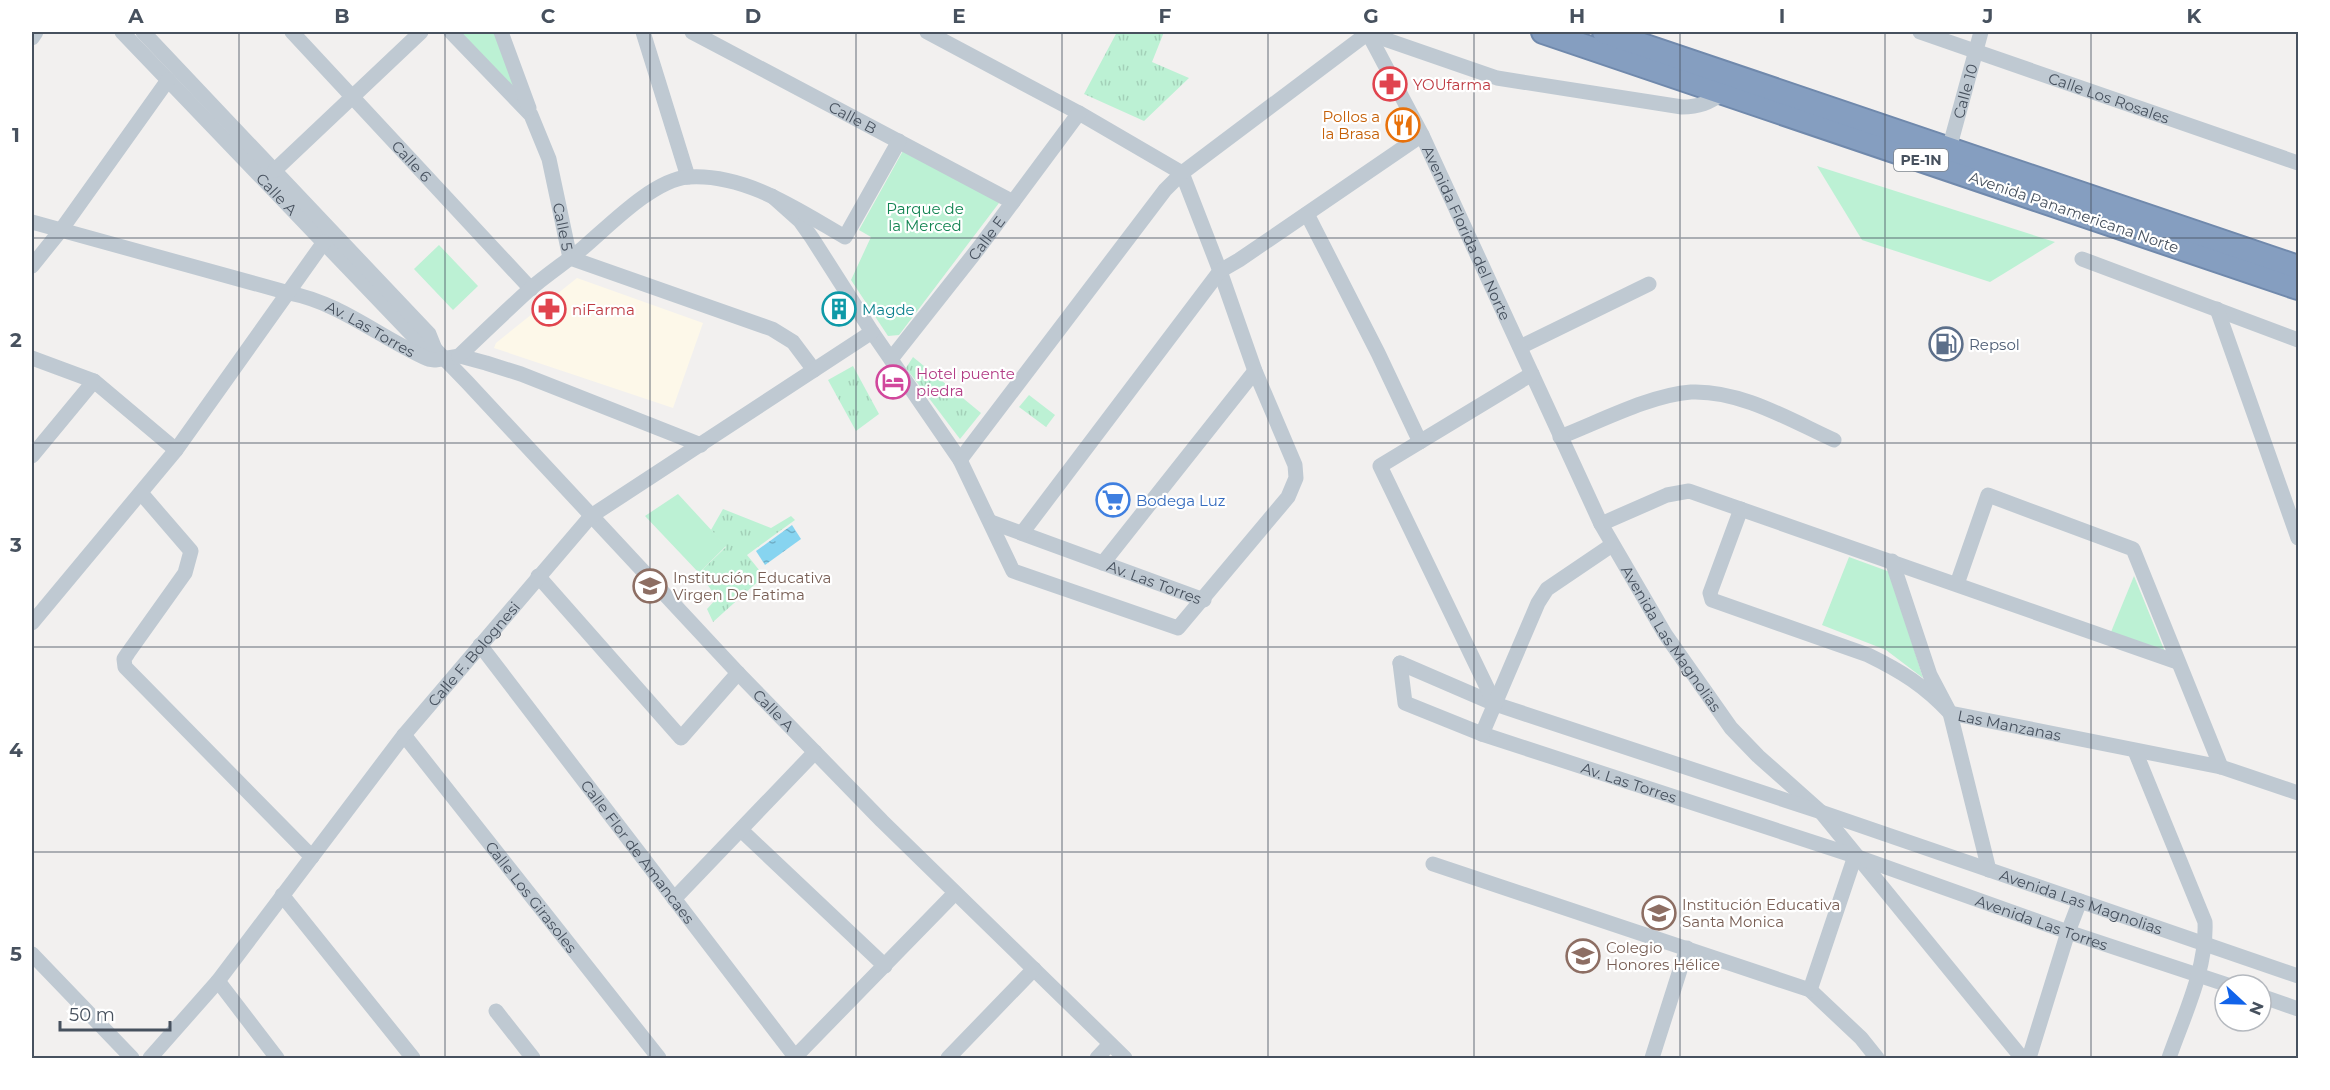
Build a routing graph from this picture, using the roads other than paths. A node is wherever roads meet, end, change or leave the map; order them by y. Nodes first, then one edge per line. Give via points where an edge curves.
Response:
1 (36, 32) edge
2 (122, 32) edge
3 (143, 32) edge
4 (292, 32) edge
5 (421, 32) edge
6 (451, 32) edge
7 (501, 32) edge
8 (643, 32) edge
9 (692, 32) edge
10 (927, 32) edge
11 (1366, 32) edge
12 (1543, 32) edge
13 (1604, 32) edge
14 (1920, 32) edge
15 (1981, 32) edge
16 (32, 38) edge
17 (1976, 52) junction
18 (168, 80) junction
19 (1723, 93) junction
20 (352, 96) junction
21 (1079, 113) junction
22 (531, 115) junction
23 (1422, 135) junction
24 (899, 141) junction
25 (1949, 149) junction
26 (2298, 163) edge
27 (275, 170) junction
28 (1182, 173) junction
29 (688, 177) junction
30 (772, 196) junction
31 (1013, 202) junction
32 (1307, 214) junction
33 (32, 222) edge
34 (61, 230) junction
35 (324, 242) junction
36 (570, 258) junction
37 (2082, 259) dead end
38 (32, 266) edge
39 (2298, 267) edge
40 (1220, 271) junction
41 (1649, 284) dead end
42 (2298, 288) edge
43 (531, 289) junction
44 (290, 293) junction
45 (2217, 309) junction
46 (872, 332) junction
47 (2298, 340) edge
48 (1520, 347) junction
49 (446, 355) junction
50 (32, 358) edge
51 (891, 359) junction
52 (814, 370) junction
53 (1255, 371) junction
54 (1532, 374) junction
55 (94, 381) junction
56 (1560, 437) junction
57 (1834, 440) dead end
58 (1420, 442) junction
59 (701, 445) junction
60 (176, 450) junction
61 (32, 456) edge
62 (960, 460) junction
63 (141, 493) junction
64 (1741, 509) junction
65 (591, 516) junction
66 (991, 522) junction
67 (1601, 524) junction
68 (1022, 533) junction
69 (2298, 538) edge
70 (1612, 545) junction
71 (1892, 561) junction
72 (1103, 562) junction
73 (538, 576) junction
74 (1957, 584) junction
75 (1204, 600) junction
76 (32, 623) edge
77 (480, 645) junction
78 (2177, 662) junction
79 (738, 673) junction
80 (1495, 704) junction
81 (1950, 713) junction
82 (1482, 734) junction
83 (404, 735) junction
84 (2135, 751) junction
85 (815, 752) junction
86 (2222, 767) junction
87 (2298, 793) edge
88 (1821, 812) junction
89 (741, 830) junction
90 (1855, 856) junction
91 (312, 857) junction
92 (1433, 864) dead end
93 (1989, 870) junction
94 (956, 893) junction
95 (282, 895) junction
96 (674, 899) junction
97 (2080, 901) junction
98 (2068, 932) junction
99 (2206, 943) junction
100 (1687, 948) junction
101 (32, 954) edge
102 (885, 966) junction
103 (1034, 969) junction
104 (2198, 975) junction
105 (2298, 976) edge
106 (2213, 980) edge
107 (218, 981) junction
108 (1810, 990) junction
109 (2273, 1000) edge
110 (2298, 1009) edge
111 (496, 1011) dead end
112 (1110, 1044) junction
113 (795, 1058) edge
114 (132, 1059) edge
115 (150, 1059) edge
116 (277, 1059) edge
117 (413, 1059) edge
118 (533, 1059) edge
119 (659, 1059) edge
120 (948, 1059) edge
121 (1097, 1059) edge
122 (1125, 1059) edge
123 (1652, 1059) edge
124 (1877, 1059) edge
125 (2022, 1059) edge
126 (2029, 1059) edge
127 (2169, 1059) edge

1 - 16 street
2 - 18 street, Calle A
3 - 27 street, Calle A
4 - 20 street, Calle 6
5 - 20 street
6 - 22 street, Calle 5
7 - 22 street
8 - 29 street
9 - 24 street, Calle B
10 - 21 street
11 - 19 street via 1497,78 1694,107
11 - 23 street, Avenida Florida del Norte
11 - 28 street
12 - 19 highway, Avenida Panamericana Norte / PE-1N
13 - 25 highway, Avenida Panamericana Norte / PE-1N
14 - 17 street, Calle Los Rosales
15 - 17 street, Calle 10
17 - 25 street, Calle 10
17 - 26 street, Calle Los Rosales
18 - 34 street
18 - 35 street, Calle A
19 - 42 highway, Avenida Panamericana Norte / PE-1N
20 - 27 street
20 - 43 street, Calle 6
21 - 28 street
21 - 31 street, Calle E
22 - 36 street, Calle 5 via 549,159
23 - 32 street
23 - 48 street, Avenida Florida del Norte
24 - 30 street via 845,237
24 - 31 street, Calle B
25 - 39 highway, Avenida Panamericana Norte / PE-1N
27 - 49 street, Calle A
28 - 40 street
28 - 62 street
29 - 30 street via 729,182
29 - 36 street via 655,190
30 - 46 street via 800,221
31 - 51 street, Calle E
32 - 40 street
32 - 58 street
33 - 34 street, Av. Las Torres
34 - 38 street
34 - 44 street, Av. Las Torres
35 - 44 street
35 - 49 street, Calle A via 420,343
36 - 43 street
36 - 52 street, Calle 5 via 772,329 793,342
37 - 45 street
40 - 53 street
40 - 68 street
41 - 48 street
43 - 49 street
44 - 49 street, Av. Las Torres via 329,304 428,359
44 - 60 street
45 - 47 street
45 - 69 street
46 - 51 street
46 - 52 street, Calle F. Bolognesi
48 - 54 street, Avenida Florida del Norte
49 - 59 street, Av. Las Torres via 520,374
49 - 65 street, Calle A
50 - 55 street
51 - 62 street
52 - 59 street, Calle F. Bolognesi
53 - 72 street
53 - 75 street via 1295,465 1296,478 1288,497
54 - 56 street, Avenida Florida del Norte
54 - 58 street
55 - 60 street
55 - 61 street
56 - 57 street via 1658,399 1691,392 1719,394 1758,406
56 - 67 street, Avenida Las Magnolias
58 - 80 street via 1380,466
59 - 65 street, Calle F. Bolognesi
60 - 63 street
62 - 66 street
63 - 76 street
63 - 91 street via 191,551 190,563 124,659 125,667
64 - 67 street via 1689,491 1678,492
64 - 71 street
64 - 81 street, Las Manzanas via 1710,596 1712,600 1868,655 1931,692
65 - 73 street, Calle F. Bolognesi
65 - 79 street, Calle A
66 - 68 street, Av. Las Torres
66 - 75 street, Av. Las Torres via 1012,571 1178,628
67 - 70 street, Avenida Las Magnolias
68 - 72 street, Av. Las Torres
70 - 80 street via 1547,589
70 - 88 street, Avenida Las Magnolias via 1665,634 1731,728
71 - 74 street
71 - 81 street via 1930,675
72 - 75 street, Av. Las Torres
73 - 77 street, Calle F. Bolognesi
73 - 79 street via 681,738
74 - 78 street
74 - 78 street via 1988,495 2133,549
77 - 83 street, Calle F. Bolognesi
77 - 96 street, Calle Flor de Amancaes
78 - 86 street
79 - 85 street, Calle A
80 - 82 street
80 - 82 street, Av. Las Torres via 1400,663 1405,703
80 - 88 street
81 - 84 street, Las Manzanas
81 - 93 street
82 - 90 street, Av. Las Torres
83 - 91 street, Calle F. Bolognesi
83 - 119 street, Calle Los Girasoles
84 - 86 street, Las Manzanas
84 - 99 street via 2205,922
85 - 89 street
85 - 94 street, Calle A
86 - 87 street, Las Manzanas
88 - 90 street, Avenida Las Magnolias
88 - 93 street, Avenida Las Magnolias
89 - 96 street
89 - 102 street
90 - 98 street, Avenida Las Torres
90 - 108 street
90 - 125 street, Avenida Las Magnolias
91 - 95 street, Calle F. Bolognesi
92 - 100 street
93 - 97 street, Avenida Las Magnolias
94 - 102 street
94 - 103 street, Calle A
95 - 107 street, Calle F. Bolognesi
95 - 117 street
96 - 113 street, Calle Flor de Amancaes
97 - 98 street
97 - 99 street, Avenida Las Magnolias
98 - 104 street, Avenida Las Torres
98 - 126 street
99 - 104 street
99 - 105 street
100 - 108 street
100 - 123 street
101 - 114 street
102 - 113 street
103 - 112 street, Calle A
103 - 120 street
104 - 106 street, Avenida Las Torres
104 - 127 street
107 - 115 street, Calle F. Bolognesi
107 - 116 street
108 - 124 street via 1861,1038
109 - 110 street
111 - 118 street
112 - 121 street
112 - 122 street, Calle A

